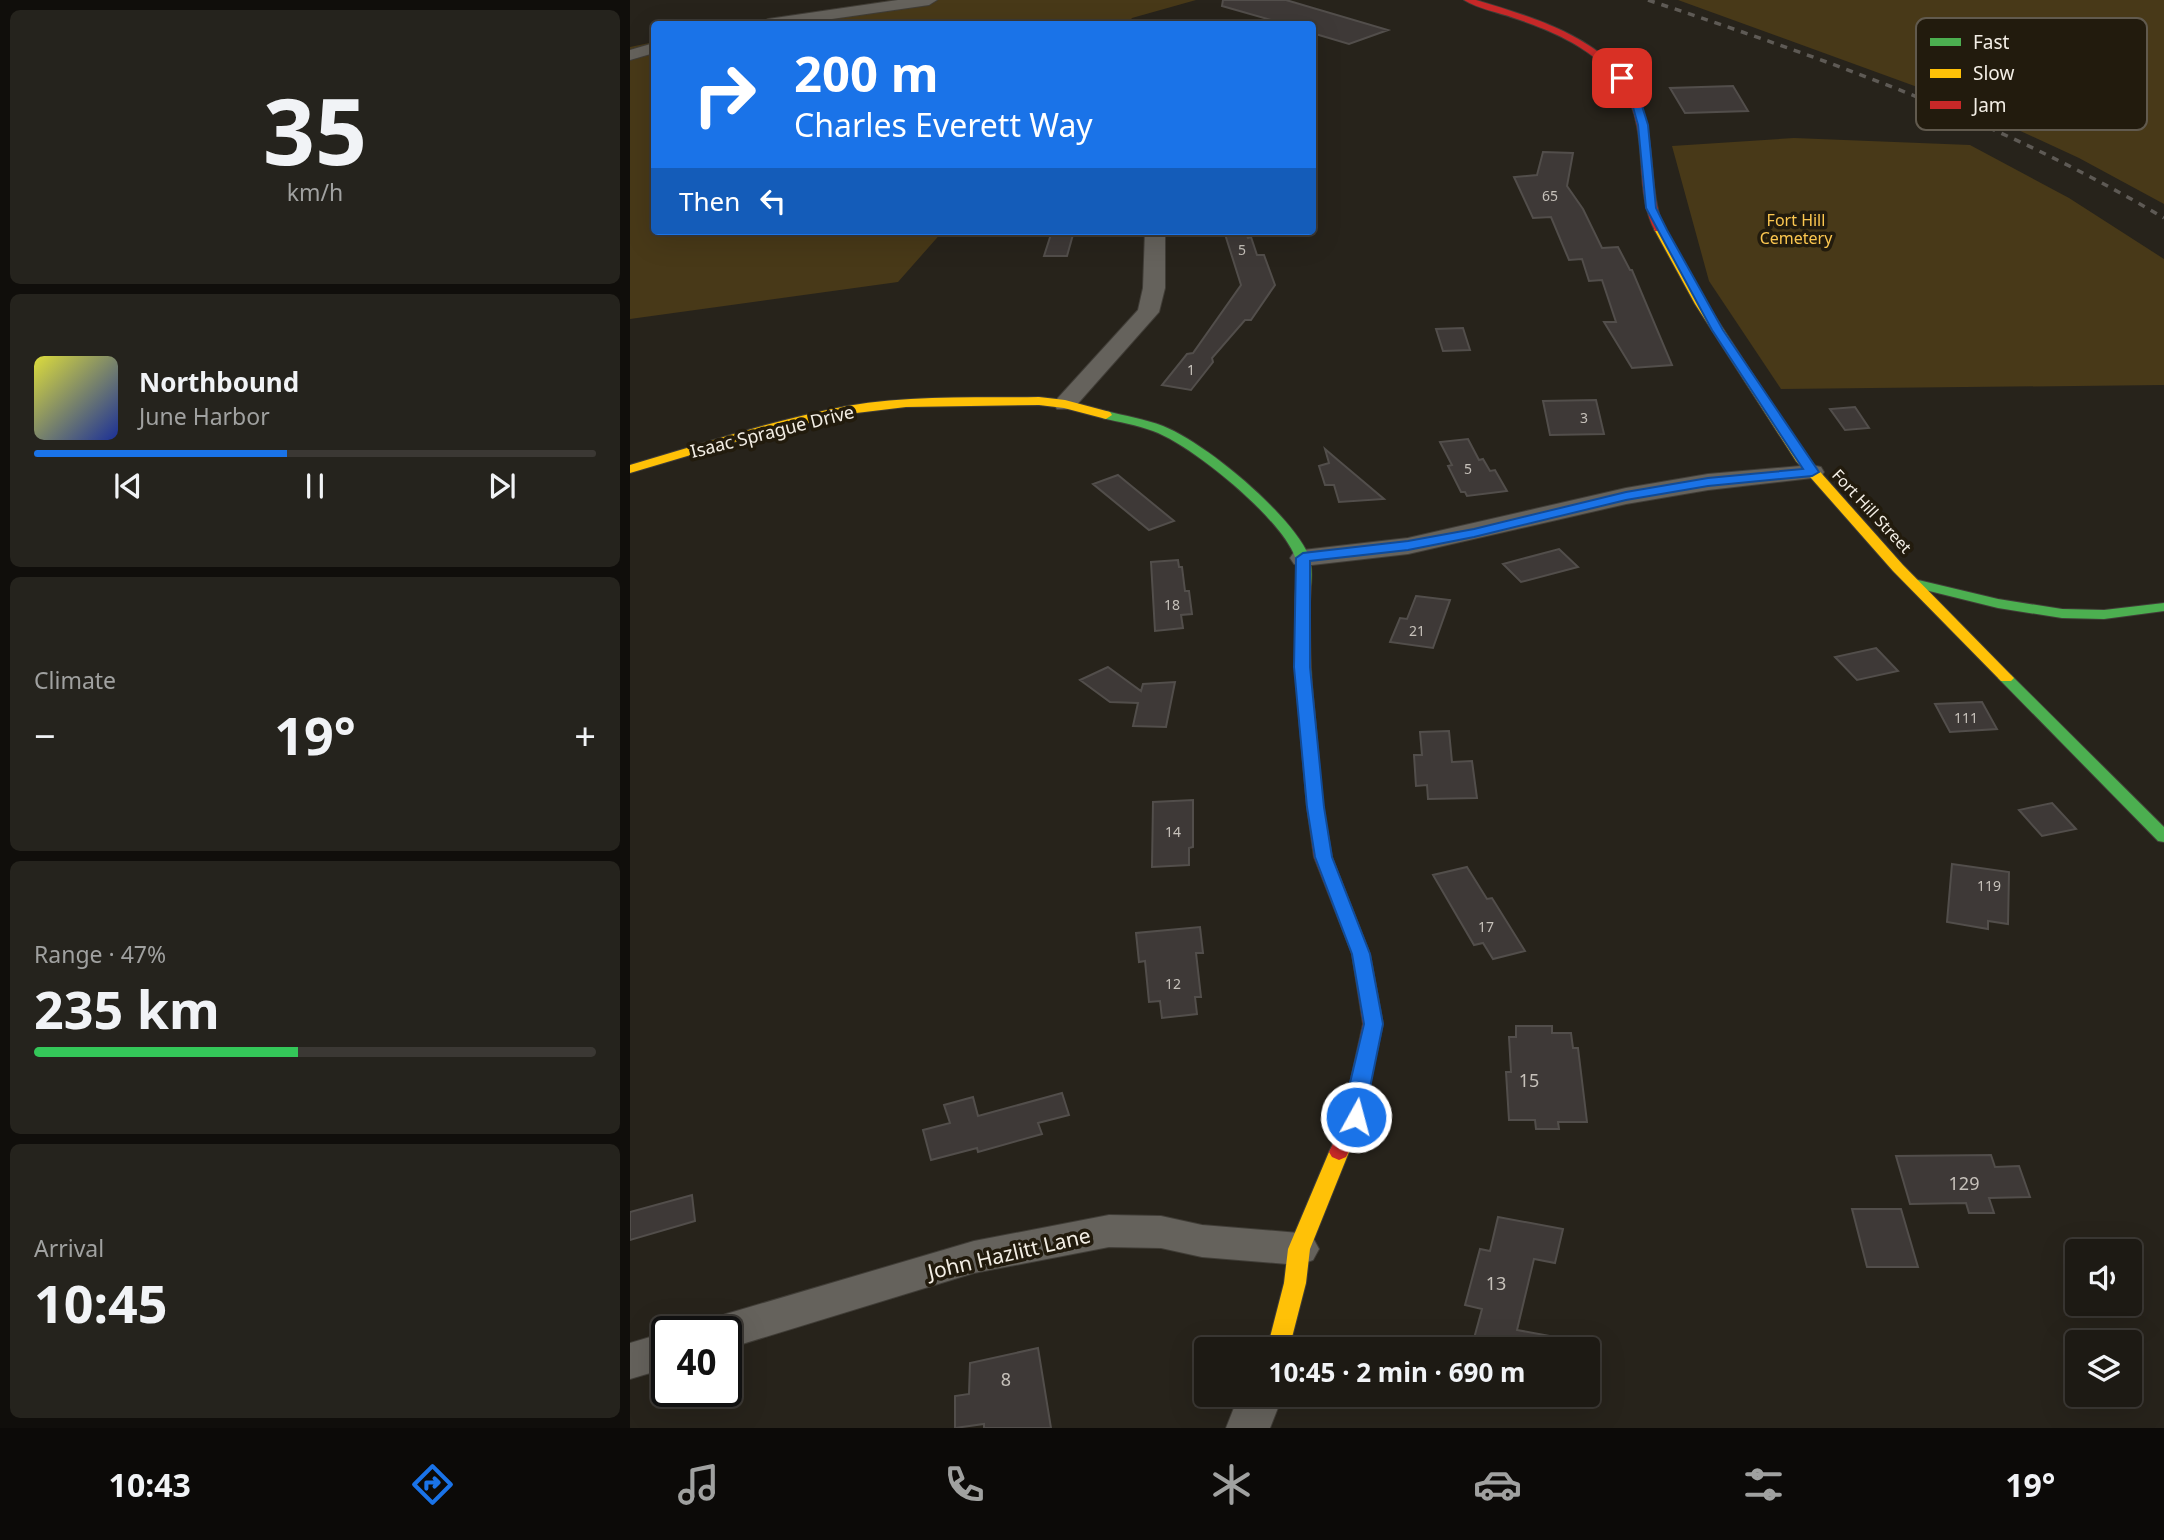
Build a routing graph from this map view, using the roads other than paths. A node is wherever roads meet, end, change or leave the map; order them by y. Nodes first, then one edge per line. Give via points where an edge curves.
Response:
1 (857, 0) edge
2 (929, 0) edge
3 (1468, 0) edge
4 (876, 8) junction
5 (788, 21) edge
6 (651, 49) edge
7 (630, 55) edge
8 (1155, 235) edge
9 (1065, 404) junction
10 (630, 470) edge
11 (1812, 472) junction
12 (1303, 558) junction
13 (1914, 583) junction
14 (2164, 607) edge
15 (2048, 611) junction
16 (2014, 622) dead end
17 (2164, 837) edge
18 (1299, 1249) junction
19 (742, 1327) edge
20 (1281, 1337) edge
21 (651, 1355) edge
22 (630, 1361) edge
23 (1256, 1407) edge
24 (1248, 1428) edge

1 - 4 street
2 - 4 street
3 - 11 main road, Fort Hill Street via 1576,42 1609,64 1633,93 1643,125 1651,208 1672,253 1717,330
4 - 5 street
6 - 7 street
8 - 9 street via 1154,288 1148,312
9 - 10 main road, Isaac Sprague Drive via 989,400 876,406 783,424
9 - 12 main road, Isaac Sprague Drive via 1159,429 1199,452 1264,507
11 - 12 street via 1708,482 1408,546
11 - 13 main road, Fort Hill Street
12 - 18 main road via 1302,667 1315,807 1323,857 1361,954 1373,1024 1356,1117
13 - 15 main road
13 - 17 main road, Fort Hill Street via 1977,640
14 - 15 main road via 2103,615
15 - 16 main road
18 - 19 street, John Hazlitt Lane via 1202,1241 1161,1232 1110,1231 974,1257
18 - 20 main road
21 - 22 street
23 - 24 street

